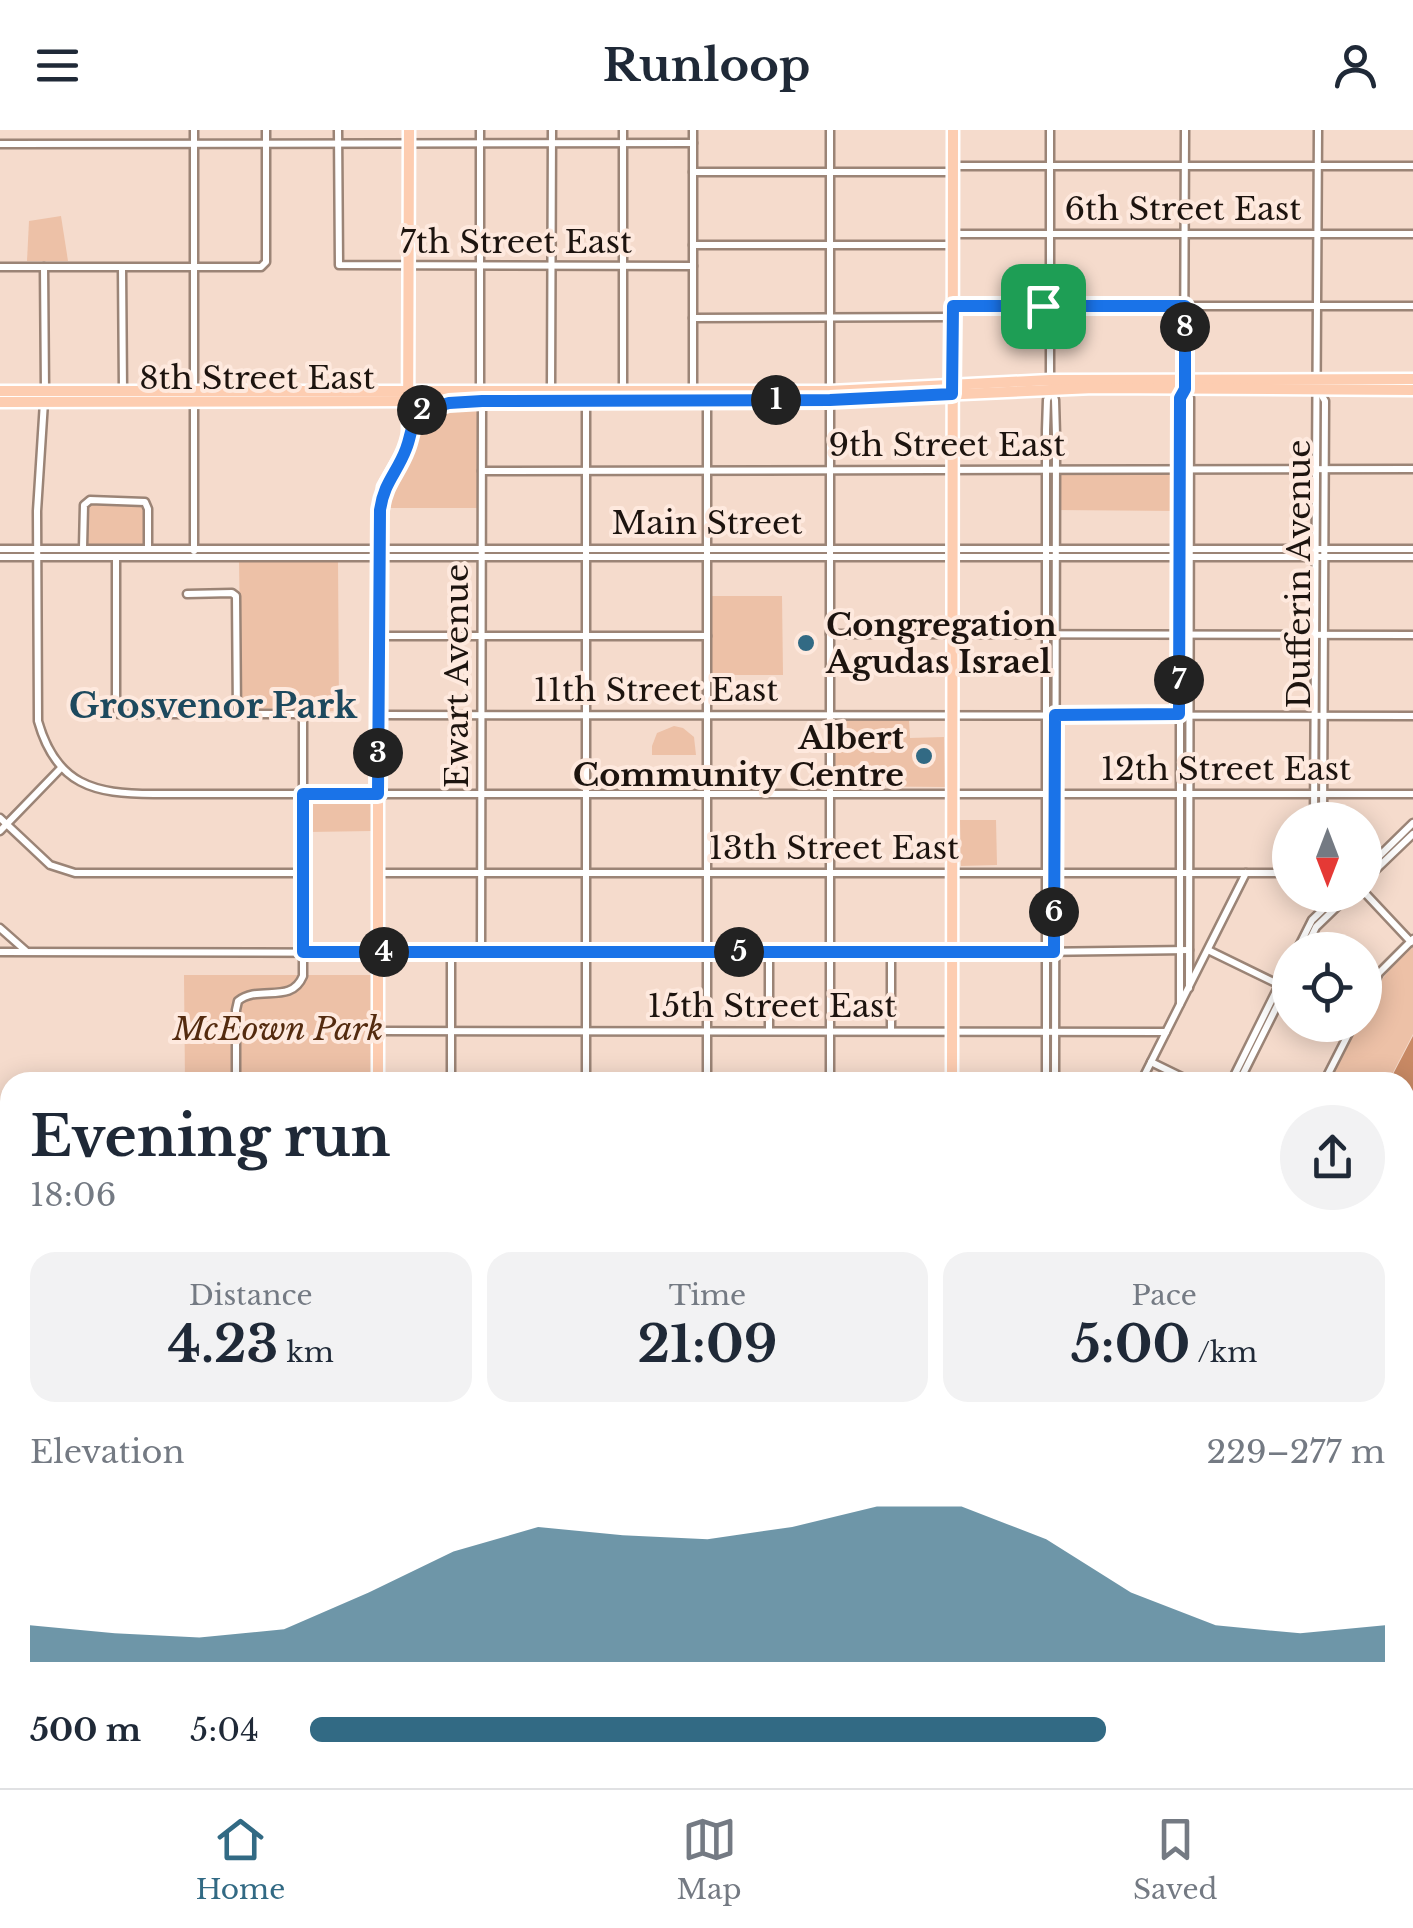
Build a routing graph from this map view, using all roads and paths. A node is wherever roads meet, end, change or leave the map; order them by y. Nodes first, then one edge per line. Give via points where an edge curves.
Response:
1 (194, 130) edge
2 (266, 130) edge
3 (338, 130) edge
4 (409, 130) edge
5 (480, 130) edge
6 (552, 130) edge
7 (624, 130) edge
8 (693, 130) edge
9 (830, 130) edge
10 (953, 130) edge
11 (1050, 130) edge
12 (1184, 130) edge
13 (1318, 130) edge
14 (0, 144) edge
15 (194, 144) junction
16 (266, 144) junction
17 (338, 144) junction
18 (408, 144) junction
19 (480, 144) junction
20 (552, 144) junction
21 (624, 144) junction
22 (693, 144) junction
23 (1050, 165) junction
24 (1185, 166) junction
25 (1318, 166) junction
26 (1413, 166) edge
27 (953, 169) junction
28 (693, 172) junction
29 (830, 172) junction
30 (1050, 234) junction
31 (1185, 234) junction
32 (1318, 234) junction
33 (1413, 234) edge
34 (953, 240) junction
35 (830, 245) junction
36 (693, 246) junction
37 (480, 266) junction
38 (551, 266) junction
39 (624, 266) junction
40 (693, 266) junction
41 (0, 267) edge
42 (44, 267) junction
43 (194, 267) junction
44 (408, 267) junction
45 (122, 268) junction
46 (1050, 306) junction
47 (1185, 306) junction
48 (1413, 306) edge
49 (1318, 307) junction
50 (953, 312) junction
51 (693, 318) junction
52 (830, 318) junction
53 (1413, 380) edge
54 (1184, 384) junction
55 (1051, 385) junction
56 (1319, 385) junction
57 (953, 389) junction
58 (408, 390) junction
59 (552, 390) junction
60 (623, 390) junction
61 (1413, 390) edge
62 (0, 391) edge
63 (122, 391) junction
64 (280, 391) junction
65 (586, 395) junction
66 (693, 395) junction
67 (830, 395) junction
68 (45, 396) junction
69 (195, 396) junction
70 (481, 396) junction
71 (708, 400) junction
72 (4, 402) edge
73 (237, 402) junction
74 (408, 403) junction
75 (449, 403) junction
76 (408, 432) junction
77 (1180, 469) junction
78 (1190, 469) junction
79 (1314, 469) junction
80 (1324, 469) junction
81 (1413, 469) edge
82 (586, 470) junction
83 (708, 470) junction
84 (830, 470) junction
85 (952, 470) junction
86 (1046, 470) junction
87 (1056, 470) junction
88 (482, 471) junction
89 (482, 547) junction
90 (84, 548) junction
91 (148, 548) junction
92 (586, 548) junction
93 (0, 549) edge
94 (1413, 549) edge
95 (708, 552) junction
96 (830, 552) junction
97 (953, 552) junction
98 (1051, 552) junction
99 (1180, 552) junction
100 (1190, 552) junction
101 (37, 553) junction
102 (194, 553) junction
103 (378, 553) junction
104 (1314, 553) junction
105 (1324, 553) junction
106 (0, 557) edge
107 (482, 557) junction
108 (586, 557) junction
109 (1413, 557) edge
110 (116, 558) junction
111 (188, 594) dead end
112 (830, 634) junction
113 (952, 635) junction
114 (1050, 635) junction
115 (1180, 635) junction
116 (1319, 635) junction
117 (1413, 635) edge
118 (378, 636) junction
119 (482, 636) junction
120 (586, 636) junction
121 (707, 636) junction
122 (1190, 636) junction
123 (482, 714) junction
124 (586, 714) junction
125 (707, 714) junction
126 (830, 714) junction
127 (952, 714) junction
128 (1179, 714) junction
129 (1190, 714) junction
130 (1314, 714) junction
131 (237, 715) junction
132 (378, 715) junction
133 (1051, 715) junction
134 (1324, 715) junction
135 (1413, 716) edge
136 (62, 768) junction
137 (707, 793) junction
138 (952, 793) junction
139 (303, 794) junction
140 (378, 794) junction
141 (482, 794) junction
142 (586, 794) junction
143 (830, 794) junction
144 (1050, 794) junction
145 (1179, 794) junction
146 (1189, 794) junction
147 (1314, 794) junction
148 (1323, 794) junction
149 (1412, 797) edge
150 (1314, 802) edge
151 (1323, 802) edge
152 (1413, 823) edge
153 (2, 824) edge
154 (1413, 834) edge
155 (1382, 853) edge
156 (1382, 864) edge
157 (585, 872) junction
158 (830, 872) junction
159 (952, 872) junction
160 (304, 873) junction
161 (378, 873) junction
162 (482, 873) junction
163 (707, 873) junction
164 (1050, 873) junction
165 (1184, 873) junction
166 (1246, 873) junction
167 (1272, 873) edge
168 (1382, 910) edge
169 (1331, 912) edge
170 (0, 928) edge
171 (1313, 932) edge
172 (1412, 941) edge
173 (1208, 950) junction
174 (1184, 951) junction
175 (0, 952) edge
176 (28, 952) junction
177 (303, 952) junction
178 (378, 952) junction
179 (451, 952) junction
180 (481, 952) junction
181 (586, 952) junction
182 (707, 952) junction
183 (952, 952) junction
184 (1050, 952) junction
185 (768, 953) junction
186 (830, 953) junction
187 (891, 954) junction
188 (1382, 970) edge
189 (1272, 982) edge
190 (1189, 988) junction
191 (1180, 1004) junction
192 (1272, 1011) edge
193 (1272, 1015) edge
194 (378, 1031) junction
195 (707, 1031) junction
196 (830, 1031) junction
197 (891, 1031) junction
198 (952, 1031) junction
199 (451, 1032) junction
200 (586, 1032) junction
201 (769, 1032) junction
202 (1050, 1032) junction
203 (1166, 1032) junction
204 (1344, 1042) edge
205 (1151, 1062) junction
206 (236, 1072) edge
207 (378, 1072) edge
208 (451, 1072) edge
209 (586, 1072) edge
210 (707, 1072) edge
211 (830, 1072) edge
212 (952, 1072) edge
213 (1047, 1072) edge
214 (1054, 1072) edge
215 (1146, 1072) edge
216 (1172, 1072) edge
217 (1237, 1072) edge
218 (1244, 1072) edge
219 (1329, 1072) edge

1 - 15 street
2 - 16 street
3 - 17 street
4 - 18 main road
5 - 19 street, Ewart Avenue
6 - 20 street
7 - 21 street
8 - 22 street
9 - 29 street
10 - 27 main road
11 - 23 street
12 - 24 street
13 - 25 street, Dufferin Avenue
14 - 15 street
15 - 16 street
15 - 43 street
16 - 17 street
16 - 43 street via 264,266
17 - 18 street
17 - 44 street, 7th Street East via 338,265
18 - 19 street
18 - 44 main road
19 - 20 street
19 - 37 street, Ewart Avenue
20 - 21 street
20 - 38 street
21 - 22 street
21 - 39 street
22 - 28 street
23 - 24 street
23 - 27 street
23 - 30 street
24 - 25 street
24 - 31 street
25 - 26 street
25 - 32 street, Dufferin Avenue
27 - 29 street
27 - 34 main road
28 - 29 street
28 - 36 street
29 - 35 street
30 - 31 street, 6th Street East
30 - 34 street, 6th Street East
30 - 46 street
31 - 32 street, 6th Street East
31 - 47 street
32 - 33 street, 6th Street East
32 - 49 street, Dufferin Avenue
34 - 35 street, 6th Street East
34 - 50 main road
35 - 36 street, 6th Street East
35 - 52 street
36 - 40 street
37 - 38 street, 7th Street East
37 - 44 street, 7th Street East
37 - 70 street, Ewart Avenue
38 - 39 street, 7th Street East
38 - 59 street
39 - 40 street, 7th Street East
39 - 60 street
40 - 51 street
41 - 42 street
42 - 45 street
42 - 68 street
43 - 45 street
43 - 69 street
44 - 58 main road
45 - 63 street
46 - 47 street
46 - 50 street
46 - 55 street
47 - 49 street
47 - 54 street
48 - 49 street
49 - 56 street, Dufferin Avenue
50 - 52 street
50 - 57 main road
51 - 52 street
51 - 66 street
52 - 67 street
53 - 56 main road, 8th Street East
54 - 55 main road, 8th Street East
54 - 56 main road, 8th Street East
54 - 77 street
54 - 78 street
55 - 57 main road, 8th Street East
55 - 86 street
55 - 87 street
56 - 61 main road, 8th Street East
56 - 79 street, Dufferin Avenue
56 - 80 street, Dufferin Avenue via 1325,400
57 - 67 main road, 8th Street East
57 - 85 main road
58 - 64 main road, 8th Street East
58 - 70 main road, 8th Street East
58 - 74 main road
59 - 65 main road, 8th Street East
59 - 70 main road, 8th Street East
60 - 65 main road, 8th Street East
60 - 66 main road, 8th Street East
62 - 68 main road, 8th Street East
63 - 68 main road, 8th Street East
63 - 69 main road, 8th Street East
64 - 69 main road, 8th Street East
64 - 73 main road
65 - 66 main road, 8th Street East
65 - 70 main road, 8th Street East
65 - 82 street
66 - 67 main road, 8th Street East
66 - 71 main road, 8th Street East
67 - 71 main road, 8th Street East
67 - 84 street
68 - 69 main road, 8th Street East
68 - 72 main road, 8th Street East
68 - 101 street
69 - 73 main road, 8th Street East
69 - 102 street
70 - 75 main road, 8th Street East
70 - 88 street, Ewart Avenue
71 - 83 street
73 - 74 main road, 8th Street East
74 - 75 main road, 8th Street East
74 - 76 main road
75 - 76 main road via 421,411
76 - 103 main road via 405,452 386,482
77 - 78 street, 9th Street East
77 - 87 street, 9th Street East
77 - 99 street
78 - 79 street, 9th Street East
78 - 100 street
79 - 80 street, 9th Street East
79 - 104 street, Dufferin Avenue
80 - 81 street, 9th Street East
80 - 105 street, Dufferin Avenue
82 - 83 street, 9th Street East
82 - 88 street, 9th Street East
82 - 92 street
83 - 84 street, 9th Street East
83 - 95 street
84 - 85 street, 9th Street East
84 - 96 street
85 - 86 street, 9th Street East
85 - 97 main road
86 - 87 street, 9th Street East
86 - 98 street
87 - 98 street
88 - 89 street, Ewart Avenue
89 - 92 street, Main Street
89 - 103 street, Main Street
89 - 107 street, Ewart Avenue
90 - 91 street, Main Street
90 - 91 street via 84,505 90,500 145,502
90 - 101 street, Main Street
91 - 102 street, Main Street
92 - 95 street, Main Street
92 - 108 street
93 - 101 street, Main Street
94 - 105 street, Main Street
95 - 96 street, Main Street
95 - 108 street, Main Street
95 - 121 street
96 - 97 street, Main Street
96 - 112 street
97 - 98 street, Main Street
97 - 113 main road
98 - 99 street, Main Street
98 - 114 street
99 - 100 street, Main Street
99 - 115 street
100 - 104 street, Main Street
100 - 122 street
101 - 106 street, Main Street
101 - 110 street, Main Street
101 - 136 street via 38,721 44,744
102 - 103 street, Main Street
102 - 110 street, Main Street
103 - 107 street, Main Street
103 - 118 main road
104 - 105 street, Main Street
104 - 116 street, Dufferin Avenue
105 - 109 street, Main Street
105 - 116 street, Dufferin Avenue
107 - 108 street, Main Street
107 - 119 street, Ewart Avenue
108 - 120 street
110 - 131 street via 116,711
111 - 131 street via 236,596
112 - 113 street
112 - 126 street
113 - 114 street
113 - 127 main road
114 - 115 street
114 - 133 street
115 - 122 street
115 - 128 street
116 - 117 street
116 - 122 street
116 - 130 street, Dufferin Avenue
116 - 134 street, Dufferin Avenue
118 - 119 street
118 - 132 main road
119 - 120 street
119 - 123 street, Ewart Avenue
120 - 121 street
120 - 124 street
121 - 125 street
122 - 129 street
123 - 124 street, 11th Street East
123 - 132 street, 11th Street East
123 - 141 street, Ewart Avenue
124 - 125 street, 11th Street East
124 - 142 street
125 - 126 street, 11th Street East
125 - 137 street
126 - 127 street, 11th Street East
126 - 143 street
127 - 133 street, 11th Street East
127 - 138 main road
128 - 129 street, 11th Street East
128 - 133 street, 11th Street East
128 - 145 street
129 - 130 street, 11th Street East
129 - 146 street
130 - 134 street, 11th Street East
130 - 147 street, Dufferin Avenue
131 - 139 street via 303,714
132 - 140 main road
133 - 144 street
134 - 135 street, 11th Street East
134 - 148 street, Dufferin Avenue
136 - 139 street, 12th Street East via 82,784 112,793
136 - 153 street
137 - 142 street, 12th Street East
137 - 143 street, 12th Street East
137 - 163 street
138 - 143 street, 12th Street East
138 - 144 street, 12th Street East
138 - 159 main road
139 - 140 street, 12th Street East
139 - 160 street
140 - 141 street, 12th Street East
140 - 161 main road
141 - 142 street, 12th Street East
141 - 162 street, Ewart Avenue
142 - 157 street
143 - 158 street
144 - 145 street, 12th Street East
144 - 164 street
145 - 146 street, 12th Street East
145 - 165 street
146 - 147 street, 12th Street East
146 - 165 street
147 - 148 street, 12th Street East
147 - 150 street, Dufferin Avenue
148 - 149 street, 12th Street East
148 - 151 street, Dufferin Avenue
152 - 155 street
153 - 160 street via 50,865 76,873
154 - 156 street
157 - 162 street, 13th Street East
157 - 163 street, 13th Street East
157 - 181 street
158 - 159 street, 13th Street East
158 - 163 street, 13th Street East
158 - 186 street
159 - 164 street, 13th Street East
159 - 183 main road
160 - 177 street
161 - 162 street, 13th Street East
161 - 178 main road
162 - 180 street, Ewart Avenue
163 - 182 street
164 - 165 street, 13th Street East
164 - 184 street
165 - 166 street, 13th Street East
165 - 174 street
166 - 167 street, 13th Street East
166 - 173 street
168 - 172 street
169 - 171 street
170 - 176 street
172 - 188 street
173 - 189 street
173 - 190 street
174 - 184 street
174 - 190 street
174 - 191 street
175 - 176 street
176 - 177 street
177 - 178 street
177 - 206 street via 297,987 250,994 237,1004
178 - 179 street
178 - 194 main road
179 - 180 street
179 - 199 street
180 - 181 street
181 - 182 street
181 - 200 street
182 - 185 street
182 - 195 street
183 - 184 street
183 - 187 street
183 - 198 main road
184 - 202 street
185 - 186 street
185 - 201 street
186 - 187 street
186 - 196 street
187 - 197 street
190 - 191 street
191 - 203 street
192 - 217 street
193 - 218 street
194 - 199 street, 15th Street East
194 - 207 main road
195 - 200 street, 15th Street East
195 - 201 street, 15th Street East
195 - 210 street
196 - 197 street, 15th Street East
196 - 201 street, 15th Street East
196 - 211 street
197 - 198 street, 15th Street East
198 - 202 street, 15th Street East
198 - 212 main road
199 - 200 street, 15th Street East
199 - 208 street
200 - 209 street
202 - 203 street, 15th Street East
202 - 213 street
202 - 214 street
203 - 205 street
204 - 219 street
205 - 215 street
205 - 216 street

